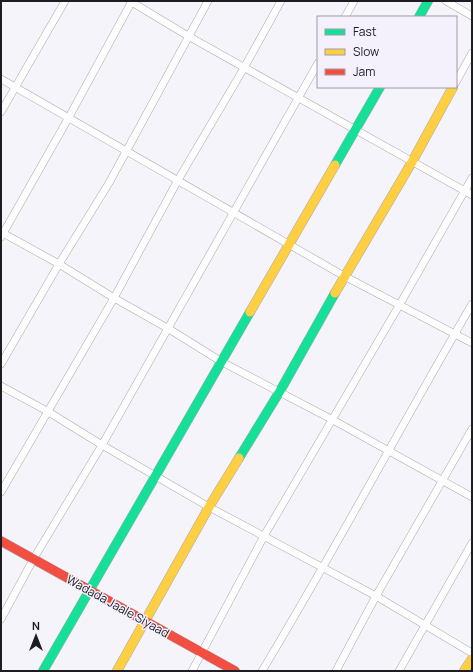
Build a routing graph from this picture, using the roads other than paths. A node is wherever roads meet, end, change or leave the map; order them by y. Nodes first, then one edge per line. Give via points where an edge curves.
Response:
1 (64, 1) edge
2 (131, 1) edge
3 (208, 1) edge
4 (281, 1) edge
5 (354, 1) edge
6 (428, 1) edge
7 (446, 1) edge
8 (346, 16) edge
9 (420, 16) edge
10 (472, 16) edge
11 (188, 36) junction
12 (472, 53) edge
13 (317, 65) edge
14 (244, 68) junction
15 (1, 79) edge
16 (457, 80) edge
17 (16, 87) junction
18 (379, 88) edge
19 (452, 88) edge
20 (298, 97) junction
21 (1, 112) edge
22 (69, 117) junction
23 (357, 130) junction
24 (127, 152) junction
25 (412, 162) junction
26 (472, 178) edge
27 (178, 180) junction
28 (464, 191) junction
29 (472, 195) edge
30 (234, 213) junction
31 (2, 234) edge
32 (289, 244) junction
33 (59, 264) junction
34 (344, 276) junction
35 (114, 298) junction
36 (400, 304) junction
37 (472, 304) edge
38 (169, 329) junction
39 (455, 334) junction
40 (472, 343) edge
41 (222, 362) junction
42 (1, 364) edge
43 (1, 386) edge
44 (280, 391) junction
45 (47, 412) junction
46 (333, 420) junction
47 (472, 429) edge
48 (102, 445) junction
49 (388, 450) junction
50 (155, 475) junction
51 (443, 481) junction
52 (1, 492) edge
53 (472, 497) edge
54 (209, 507) junction
55 (264, 536) junction
56 (1, 541) edge
57 (472, 543) edge
58 (34, 558) junction
59 (322, 567) junction
60 (89, 590) junction
61 (376, 596) junction
62 (1, 619) edge
63 (145, 622) junction
64 (425, 625) junction
65 (202, 652) junction
66 (472, 653) edge
67 (472, 659) edge
68 (43, 671) edge
69 (117, 671) edge
70 (192, 671) edge
71 (235, 671) edge
72 (262, 671) edge
73 (336, 671) edge
74 (399, 671) edge
75 (464, 671) edge

1 - 17 street
2 - 11 street
2 - 22 street
3 - 11 street
4 - 14 street
5 - 8 street
6 - 9 street
7 - 10 street
11 - 14 street
11 - 24 street
12 - 16 street
13 - 20 street
14 - 20 street
14 - 27 street
15 - 17 street
17 - 21 street
17 - 22 street
18 - 23 street
19 - 25 street
20 - 23 street
20 - 30 street
22 - 24 street
22 - 31 street
23 - 25 street
23 - 32 street
24 - 27 street
24 - 33 street
25 - 28 street
25 - 34 street
26 - 28 street
27 - 30 street
27 - 35 street
28 - 29 street
28 - 36 street
30 - 32 street
30 - 38 street
31 - 33 street
32 - 34 street
32 - 41 street
33 - 35 street
33 - 42 street
34 - 36 street
34 - 44 street
35 - 38 street
35 - 45 street
36 - 39 street
36 - 46 street
37 - 39 street
38 - 41 street
38 - 48 street
39 - 40 street
39 - 49 street
41 - 44 street
41 - 50 street
43 - 45 street
44 - 46 street
44 - 54 street
45 - 48 street
45 - 52 street
46 - 49 street
46 - 55 street
47 - 51 street
48 - 50 street
48 - 58 street
49 - 51 street
49 - 59 street
50 - 54 street
50 - 60 street
51 - 53 street
51 - 61 street
54 - 55 street
54 - 63 street
55 - 59 street
55 - 65 street
56 - 58 street, Wadada Jaale Siyaad
57 - 64 street
58 - 60 street, Wadada Jaale Siyaad
58 - 62 street
59 - 61 street
59 - 72 street
60 - 63 street, Wadada Jaale Siyaad
60 - 68 street
61 - 64 street
61 - 73 street
63 - 65 street, Wadada Jaale Siyaad
63 - 69 street
64 - 66 street
64 - 74 street
65 - 70 street
65 - 71 street, Wadada Jaale Siyaad
67 - 75 street

